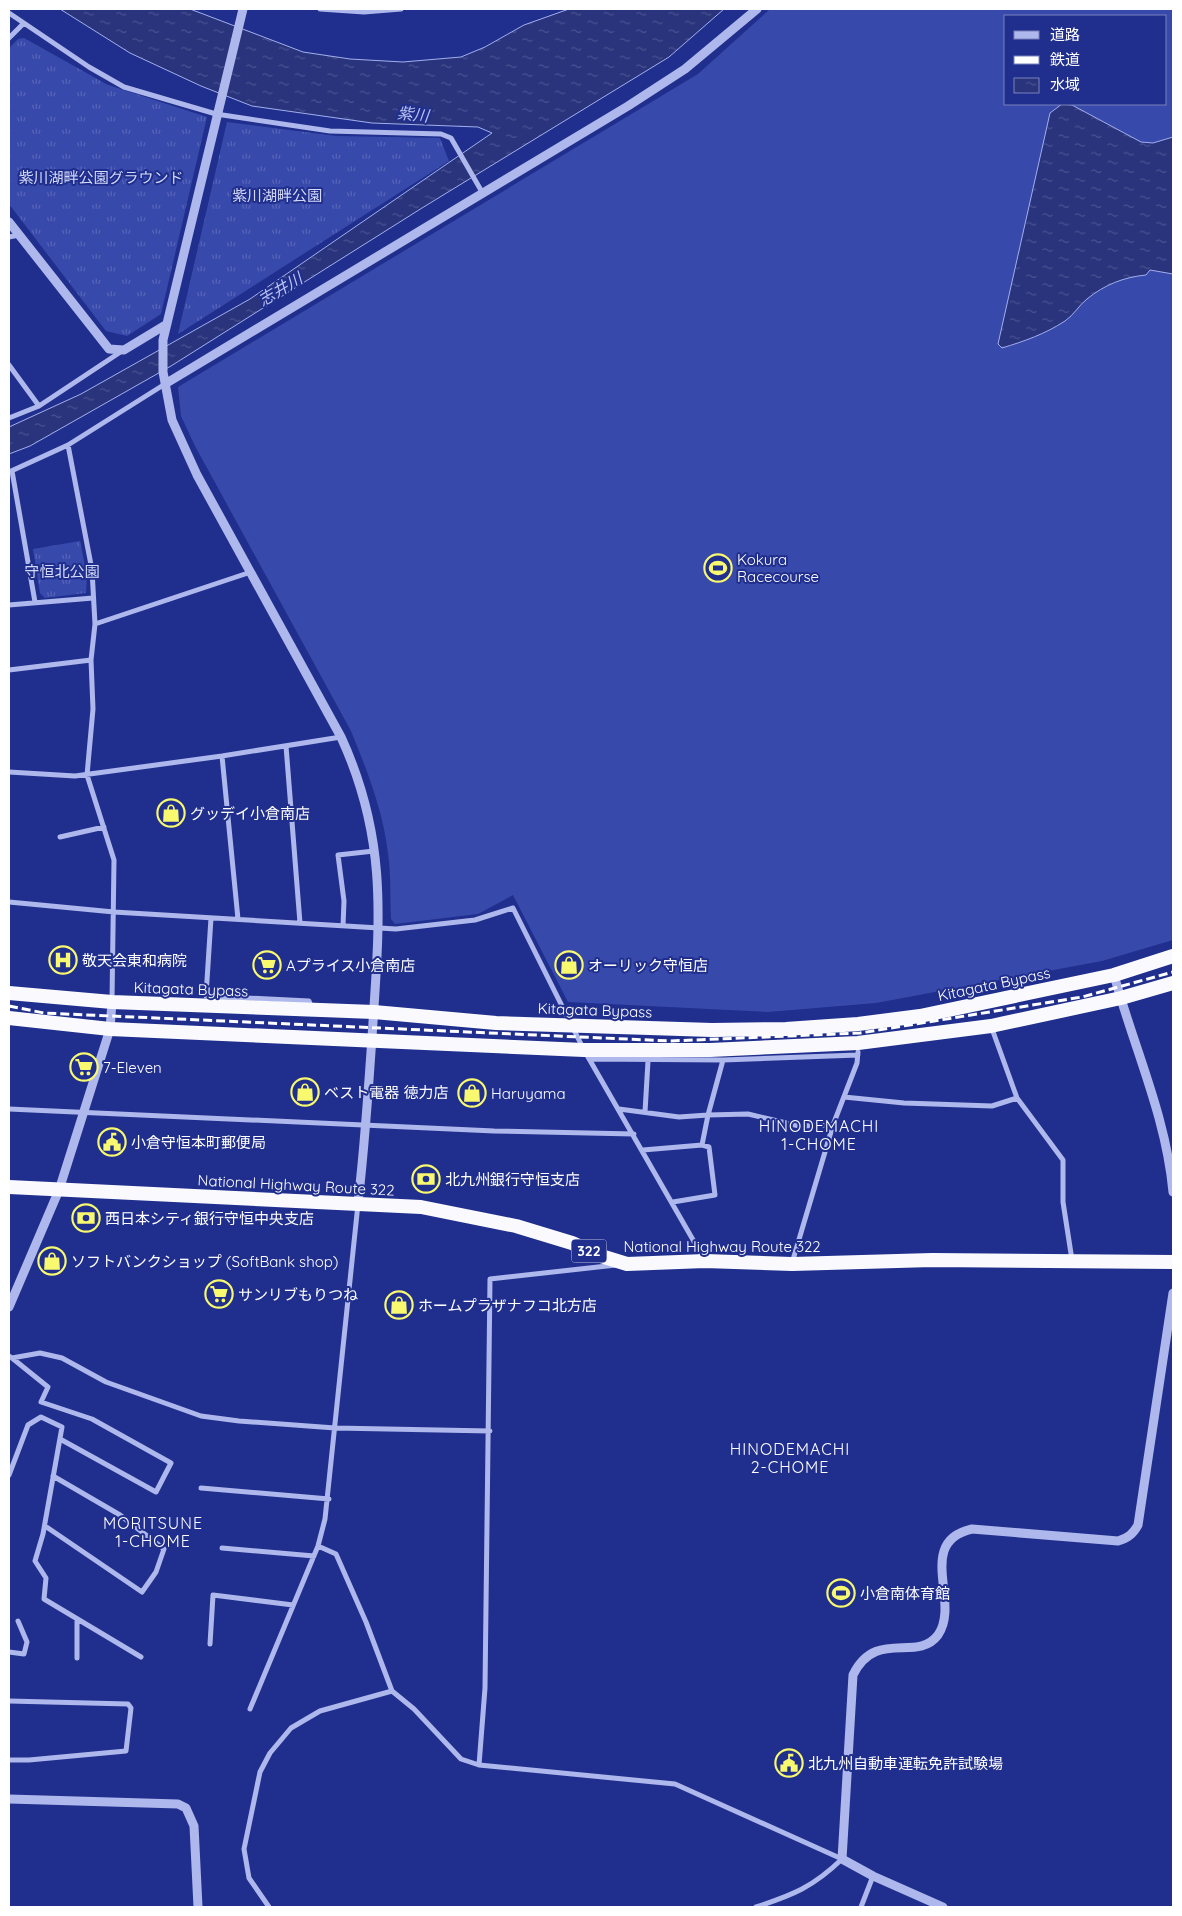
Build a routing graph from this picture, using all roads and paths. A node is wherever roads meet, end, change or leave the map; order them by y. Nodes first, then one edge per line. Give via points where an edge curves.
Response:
1 (243, 9) edge
2 (320, 9) edge
3 (401, 9) edge
4 (757, 9) edge
5 (9, 13) edge
6 (23, 24) junction
7 (9, 38) edge
8 (216, 114) junction
9 (482, 192) junction
10 (9, 222) edge
11 (19, 235) junction
12 (9, 237) edge
13 (168, 324) junction
14 (124, 350) junction
15 (9, 365) edge
16 (165, 384) junction
17 (39, 406) junction
18 (9, 418) edge
19 (68, 446) junction
20 (10, 471) edge
21 (252, 572) junction
22 (93, 598) junction
23 (35, 602) junction
24 (9, 605) edge
25 (94, 624) junction
26 (91, 660) junction
27 (9, 670) edge
28 (340, 737) junction
29 (286, 746) junction
30 (222, 756) junction
31 (9, 772) edge
32 (87, 775) junction
33 (104, 827) junction
34 (60, 837) dead end
35 (375, 851) junction
36 (9, 902) edge
37 (114, 912) junction
38 (211, 918) junction
39 (238, 919) junction
40 (300, 923) junction
41 (343, 926) junction
42 (380, 928) junction
43 (1173, 956) edge
44 (1114, 975) junction
45 (1173, 983) edge
46 (9, 993) edge
47 (1121, 998) junction
48 (112, 1002) junction
49 (313, 1010) junction
50 (374, 1012) junction
51 (9, 1018) edge
52 (858, 1024) junction
53 (571, 1025) junction
54 (991, 1026) junction
55 (110, 1029) junction
56 (372, 1040) junction
57 (858, 1049) junction
58 (586, 1054) junction
59 (648, 1060) junction
60 (723, 1060) junction
61 (844, 1097) junction
62 (1017, 1098) junction
63 (9, 1109) edge
64 (619, 1109) junction
65 (645, 1112) junction
66 (84, 1113) junction
67 (708, 1115) junction
68 (833, 1125) junction
69 (366, 1126) junction
70 (634, 1134) junction
71 (702, 1145) junction
72 (643, 1150) junction
73 (9, 1187) edge
74 (59, 1190) junction
75 (1173, 1192) edge
76 (673, 1202) junction
77 (358, 1204) junction
78 (705, 1261) junction
79 (1173, 1262) edge
80 (1072, 1263) junction
81 (627, 1264) junction
82 (792, 1264) junction
83 (1173, 1293) edge
84 (9, 1307) edge
85 (10, 1357) edge
86 (335, 1428) junction
87 (490, 1431) junction
88 (60, 1439) junction
89 (9, 1475) edge
90 (53, 1476) junction
91 (201, 1488) dead end
92 (328, 1499) junction
93 (45, 1526) junction
94 (318, 1546) junction
95 (222, 1548) dead end
96 (314, 1556) junction
97 (293, 1605) junction
98 (77, 1619) junction
99 (18, 1621) dead end
100 (210, 1644) dead end
101 (9, 1652) edge
102 (140, 1657) dead end
103 (76, 1658) dead end
104 (392, 1691) junction
105 (9, 1701) edge
106 (250, 1709) dead end
107 (9, 1760) edge
108 (480, 1765) junction
109 (9, 1799) edge
110 (842, 1859) junction
111 (873, 1876) junction
112 (198, 1907) edge
113 (269, 1907) edge
114 (756, 1907) edge
115 (861, 1907) edge
116 (942, 1907) edge

1 - 8 street
2 - 3 street via 364,12
4 - 9 street via 685,69 565,145
5 - 6 street
6 - 7 street
6 - 8 street via 124,87
8 - 9 street via 330,131 441,134 450,138
8 - 13 street
9 - 16 street
10 - 11 street
11 - 12 street
11 - 14 street via 102,344 109,350
13 - 14 street
13 - 16 street via 163,340
14 - 17 street
15 - 17 street
16 - 19 street
16 - 21 street via 172,420 197,475
17 - 18 street
19 - 20 street
19 - 22 street via 92,570
20 - 23 street
21 - 25 street
21 - 28 street
22 - 23 street
22 - 25 street
23 - 24 street
25 - 26 street
26 - 27 street
26 - 32 street via 93,708
28 - 29 street
28 - 35 street via 366,803
29 - 30 street
29 - 40 street
30 - 32 street
30 - 39 street
31 - 32 street
32 - 33 street
33 - 34 street
33 - 37 street via 114,860
35 - 41 street via 338,855 344,901
35 - 42 street
36 - 37 street
37 - 38 street
37 - 48 street
38 - 39 street
38 - 49 street via 206,996 309,1001
39 - 40 street
40 - 41 street
41 - 42 street
42 - 50 street
42 - 53 street via 475,920 513,908
43 - 44 highway, Kitagata Bypass
44 - 47 street
44 - 52 highway, Kitagata Bypass via 920,1016
45 - 47 highway
46 - 48 highway, Kitagata Bypass
47 - 54 highway
47 - 75 street via 1154,1097 1171,1169
48 - 49 highway, Kitagata Bypass
48 - 55 street
49 - 50 highway, Kitagata Bypass
50 - 53 highway, Kitagata Bypass via 496,1023
50 - 56 street
51 - 55 highway
52 - 53 highway, Kitagata Bypass via 712,1030
52 - 57 street
53 - 58 street
54 - 57 highway
54 - 62 street
55 - 56 highway
55 - 66 street
56 - 58 highway
56 - 69 street
57 - 58 highway
57 - 60 street
57 - 61 street via 858,1063
58 - 59 street
58 - 64 street
59 - 60 street
59 - 65 street
60 - 67 street
61 - 62 street via 992,1106
61 - 68 street
62 - 80 street via 1063,1160 1062,1202
63 - 66 street
64 - 65 street
64 - 70 street
65 - 67 street via 679,1117
66 - 69 street
66 - 74 street
67 - 68 street via 748,1114 799,1126
67 - 71 street
68 - 82 street
69 - 70 street
69 - 77 street
70 - 72 street
71 - 72 street
71 - 76 street via 709,1147 715,1195
72 - 76 street
73 - 74 highway, National Highway Route 322 / 322
74 - 77 highway, National Highway Route 322 / 322
74 - 84 street
76 - 78 street
77 - 81 highway, National Highway Route 322 / 322 via 421,1208 477,1217 572,1243
77 - 86 street
78 - 81 highway, National Highway Route 322 / 322
78 - 82 highway, National Highway Route 322 / 322
79 - 80 highway, National Highway Route 322 / 322
80 - 82 highway, National Highway Route 322 / 322 via 932,1260
81 - 87 street via 490,1280
83 - 110 street via 1138,1525 1134,1532 1118,1541 972,1529 958,1532 949,1539 944,1551 943,1621 938,1635 913,1648 885,1647 859,1662 853,1675
85 - 86 street via 40,1353 62,1358 106,1382 202,1416
85 - 88 street via 48,1386 41,1402 92,1419 171,1463 156,1492
86 - 87 street
86 - 92 street
87 - 108 street via 485,1688
88 - 89 street via 62,1426 41,1417 28,1425
88 - 90 street
90 - 93 street
90 - 93 street via 120,1515 164,1549 156,1572 142,1592
91 - 92 street
92 - 94 street
93 - 98 street via 35,1561 46,1578 44,1599
94 - 96 street
94 - 104 street via 336,1554
95 - 96 street
96 - 97 street
97 - 100 street via 213,1595
97 - 106 street
98 - 102 street
98 - 103 street
99 - 101 street via 27,1642 24,1654
104 - 108 street via 414,1709 461,1759
104 - 113 street via 320,1710 291,1728 270,1752 260,1772 244,1848 249,1878
105 - 107 street via 128,1704 131,1708 126,1751
108 - 110 street via 675,1784
109 - 112 street via 178,1804 186,1808 194,1826
110 - 111 street
110 - 114 street via 824,1877 794,1895
111 - 115 street
111 - 116 street

